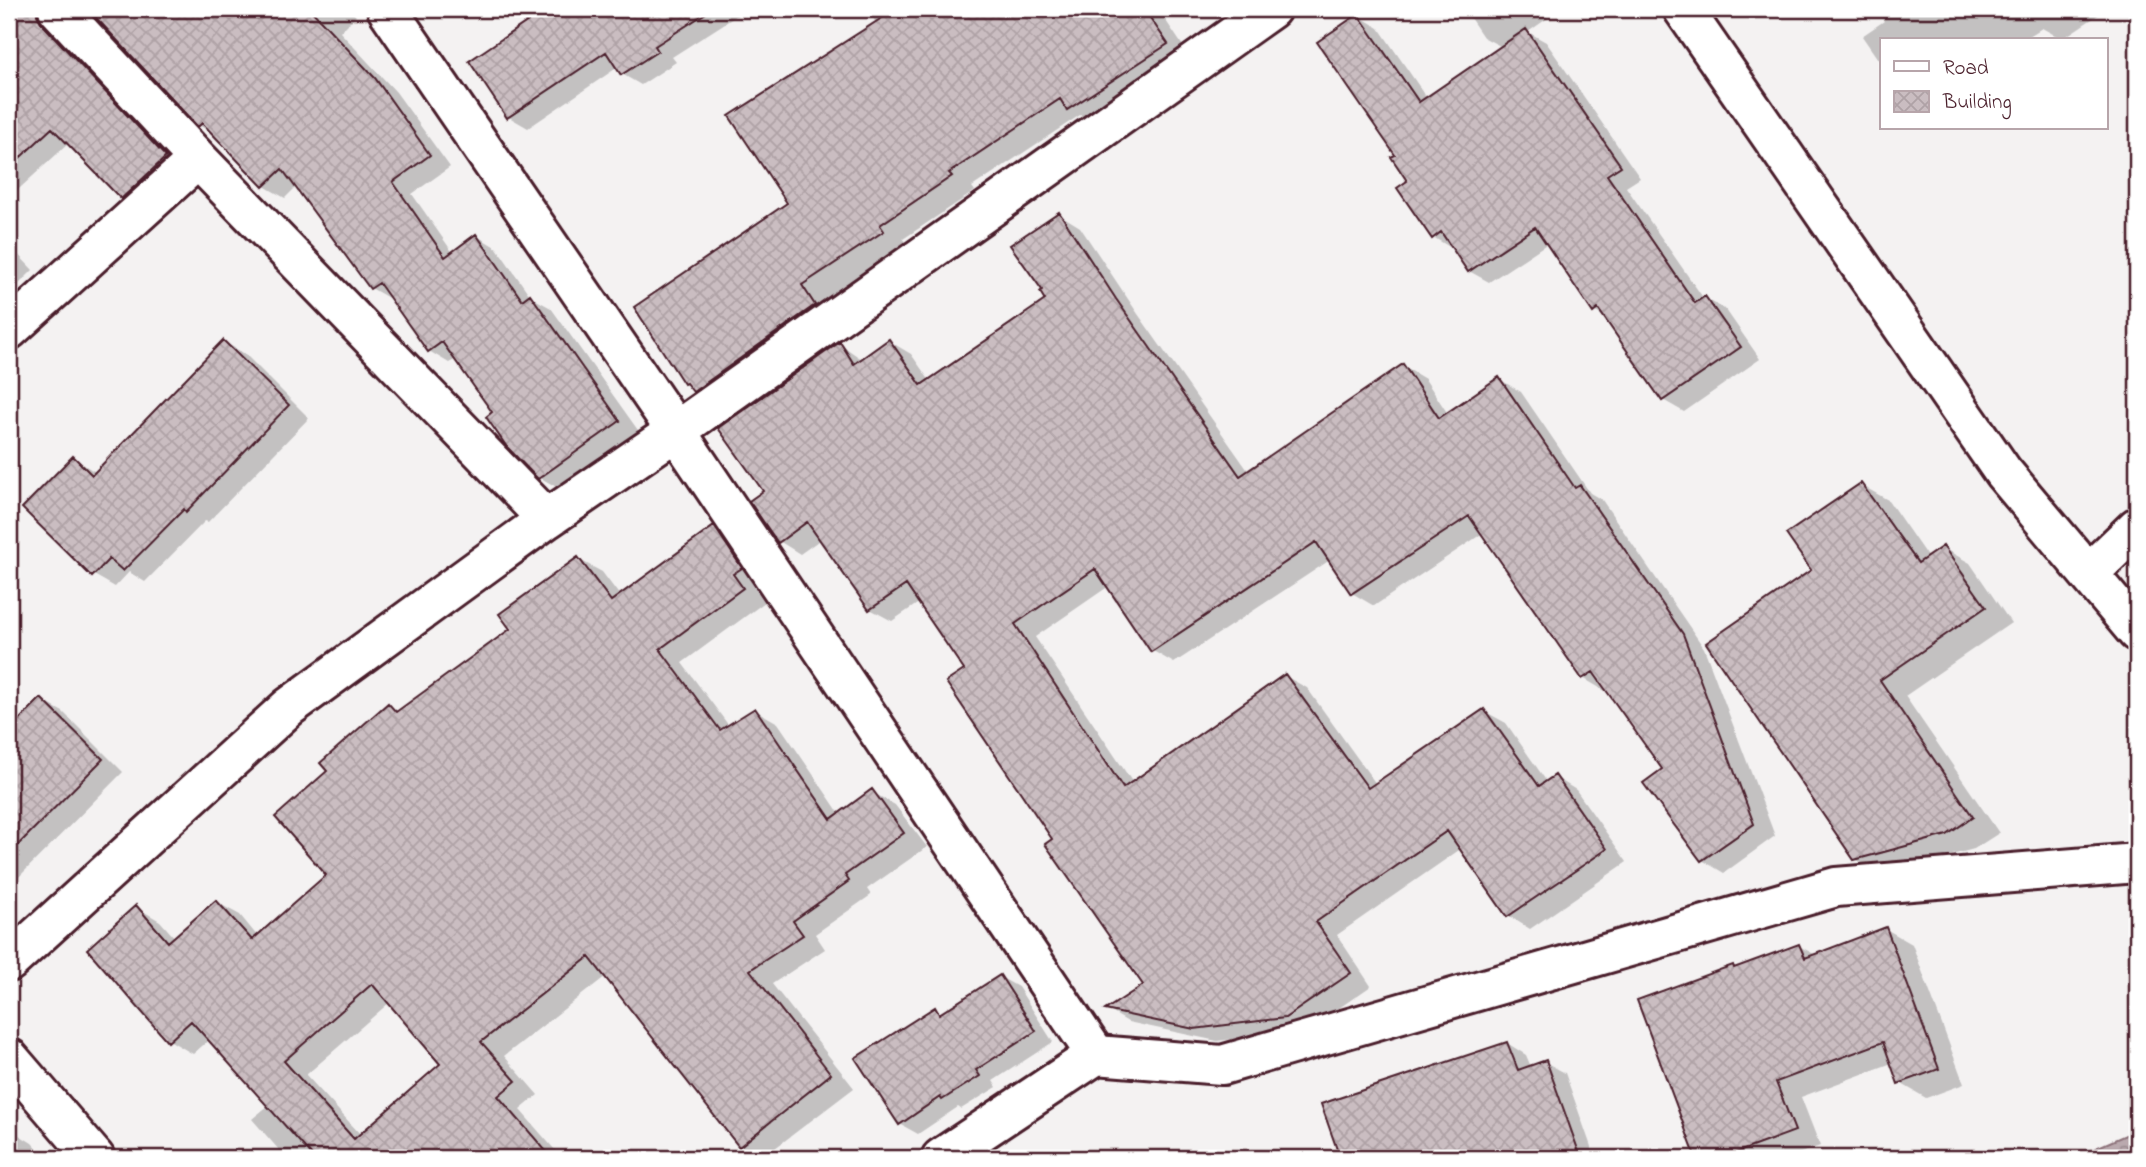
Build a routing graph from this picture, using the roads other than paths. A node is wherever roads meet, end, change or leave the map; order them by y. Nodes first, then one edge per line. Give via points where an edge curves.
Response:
1 (58, 9) edge
2 (387, 9) edge
3 (1271, 9) edge
4 (1683, 9) edge
5 (198, 159) junction
6 (9, 330) edge
7 (676, 430) junction
8 (547, 519) junction
9 (2137, 527) edge
10 (2089, 573) junction
11 (2137, 632) edge
12 (2137, 863) edge
13 (9, 962) edge
14 (1096, 1055) junction
15 (9, 1058) edge
16 (95, 1158) edge
17 (941, 1158) edge

1 - 5 street
2 - 7 street
3 - 7 street
4 - 10 street via 2003,472
5 - 6 street
5 - 8 street
7 - 8 street
7 - 14 street
8 - 13 street via 289,708
9 - 10 street
10 - 11 street
12 - 14 street via 1836,887 1222,1065
14 - 17 street
15 - 16 street

